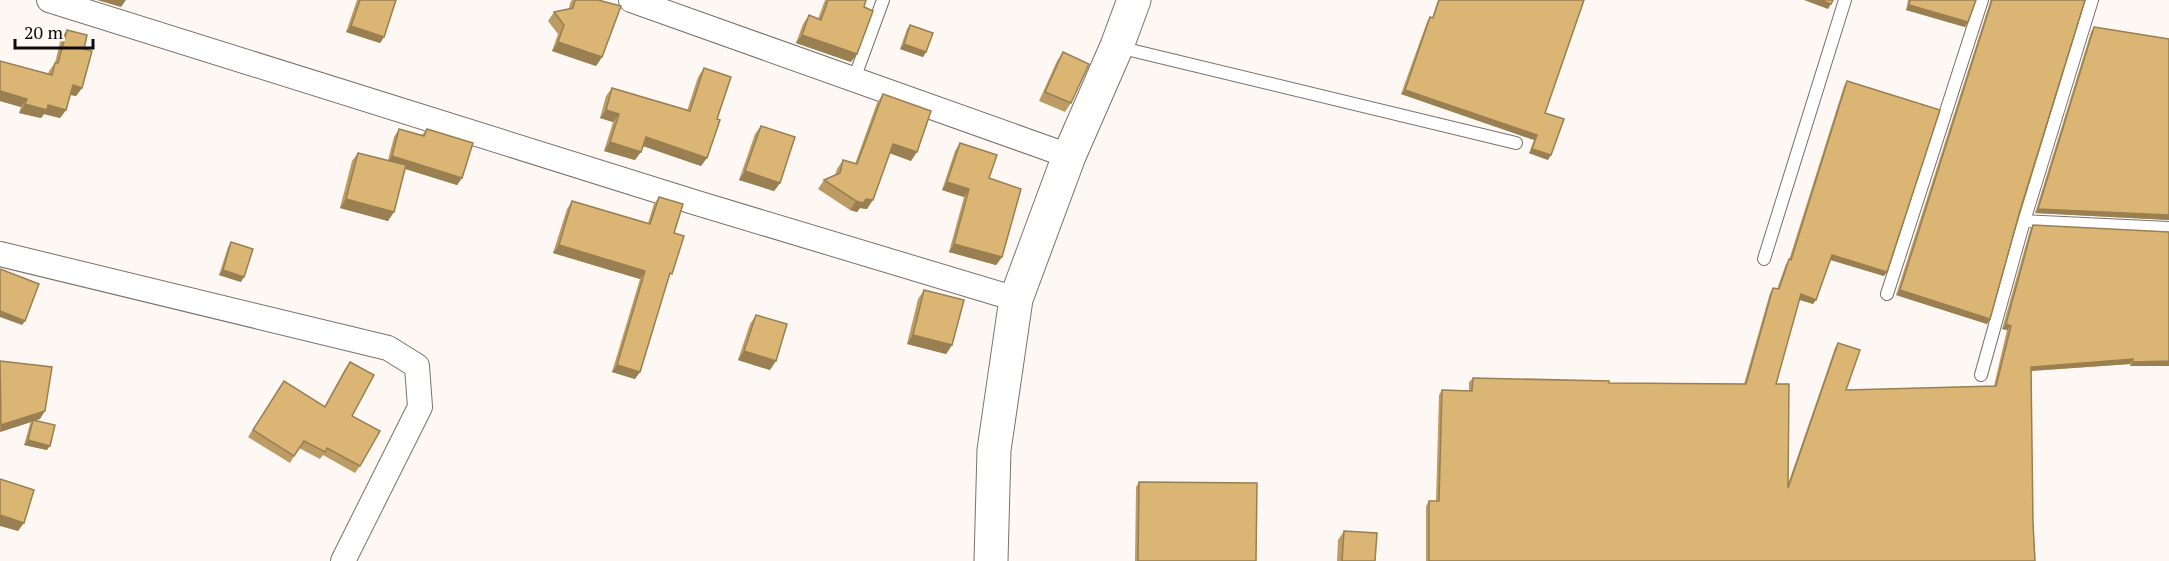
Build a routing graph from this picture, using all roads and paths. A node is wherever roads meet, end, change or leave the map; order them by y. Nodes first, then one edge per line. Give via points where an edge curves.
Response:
1 (49, 0) edge
2 (631, 0) edge
3 (883, 0) edge
4 (1134, 0) edge
5 (1845, 0) edge
6 (1982, 0) edge
7 (2092, 0) edge
8 (664, 6) edge
9 (1117, 46) junction
10 (855, 79) junction
11 (1516, 143) dead end
12 (1070, 156) junction
13 (2024, 221) junction
14 (2169, 228) edge
15 (0, 254) edge
16 (1764, 259) dead end
17 (1887, 294) dead end
18 (1016, 299) junction
19 (1981, 375) dead end
20 (343, 561) edge
21 (991, 561) edge

1 - 18 street
2 - 8 street
3 - 10 lane
4 - 9 street
5 - 16 lane
6 - 17 lane
7 - 13 lane
8 - 10 street
9 - 11 lane
9 - 12 street
10 - 12 street
12 - 18 street
13 - 14 lane
13 - 19 lane
15 - 20 street via 388,348 417,366 420,407
18 - 21 street via 994,450

